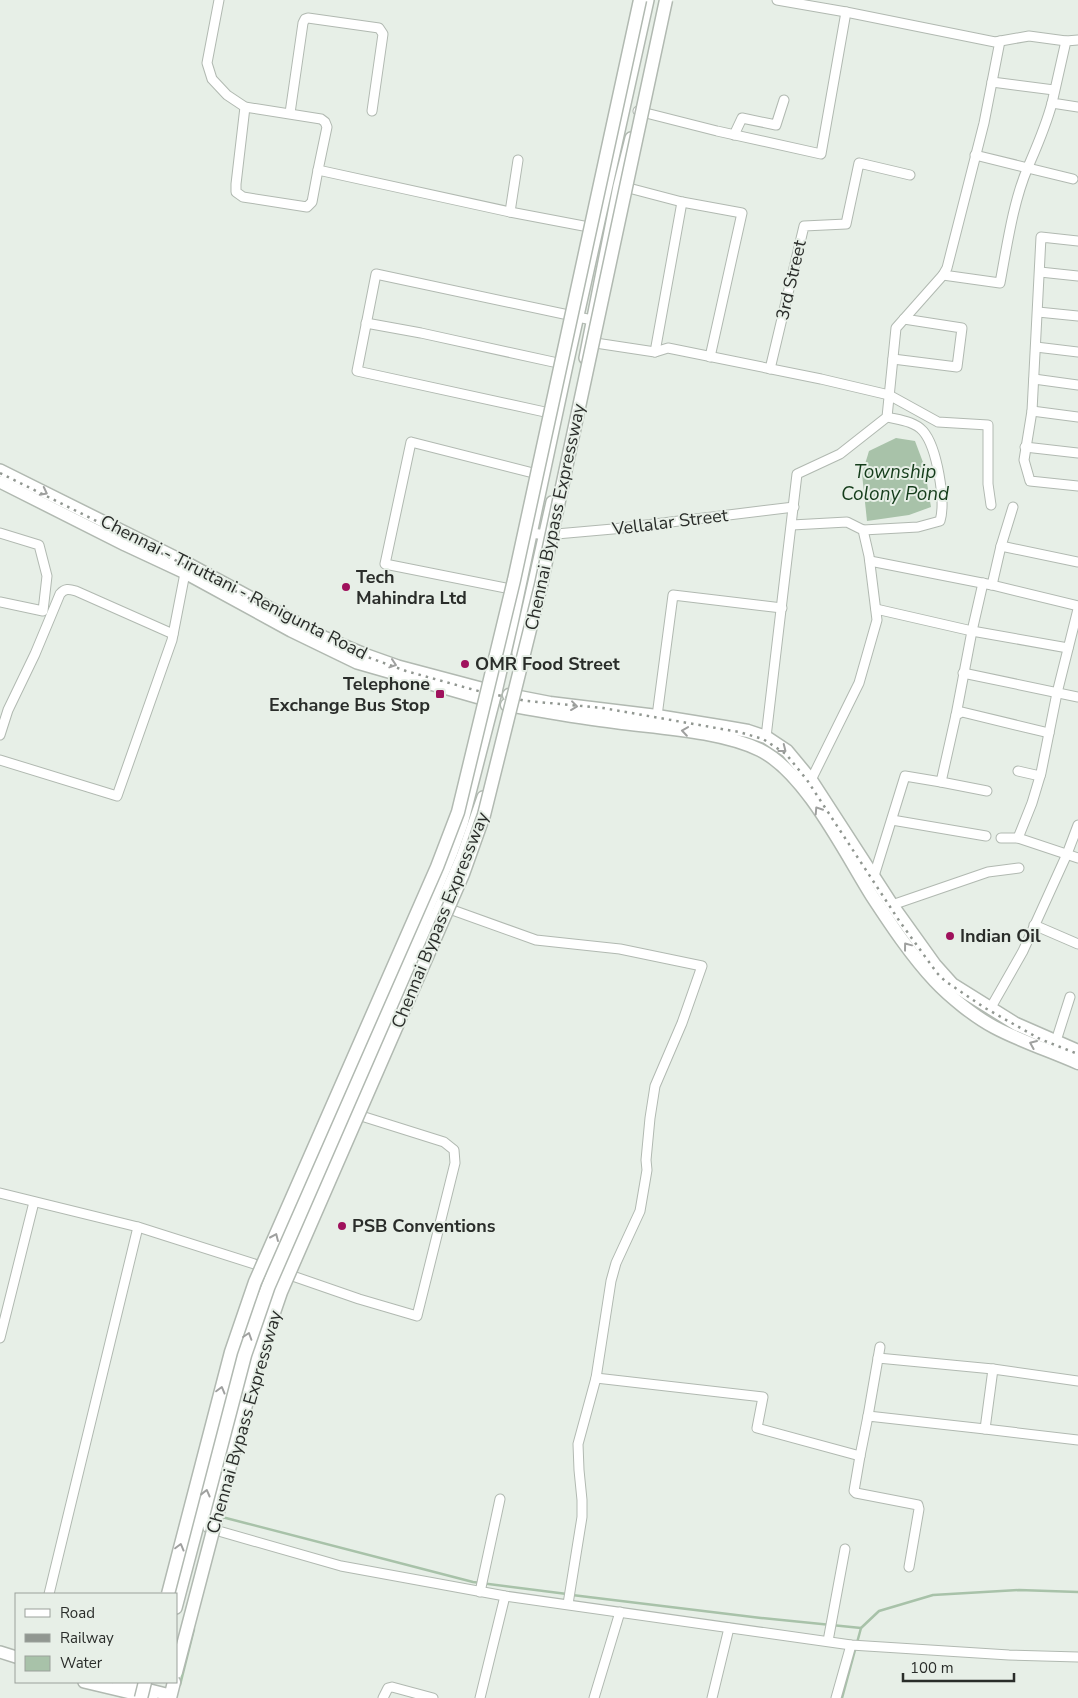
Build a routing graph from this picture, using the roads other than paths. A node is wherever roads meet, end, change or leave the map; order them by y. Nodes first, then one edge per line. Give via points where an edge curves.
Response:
1 (219, 0) edge
2 (640, 0) edge
3 (648, 0) edge
4 (661, 0) edge
5 (666, 0) edge
6 (777, 0) edge
7 (846, 12) junction
8 (1078, 40) edge
9 (1000, 41) junction
10 (1066, 41) junction
11 (992, 82) junction
12 (1054, 90) junction
13 (784, 100) dead end
14 (1052, 103) junction
15 (245, 107) junction
16 (1078, 107) edge
17 (372, 111) dead end
18 (637, 111) junction
19 (290, 113) junction
20 (734, 135) junction
21 (975, 155) junction
22 (518, 160) dead end
23 (1028, 168) junction
24 (318, 170) junction
25 (910, 175) dead end
26 (1073, 179) dead end
27 (619, 186) junction
28 (682, 202) junction
29 (510, 212) junction
30 (598, 229) junction
31 (1078, 241) edge
32 (1040, 272) junction
33 (943, 275) junction
34 (1078, 276) edge
35 (1038, 312) junction
36 (1078, 316) edge
37 (578, 318) junction
38 (904, 319) junction
39 (592, 320) junction
40 (366, 323) junction
41 (586, 342) junction
42 (1036, 347) junction
43 (655, 352) junction
44 (1078, 352) edge
45 (710, 357) junction
46 (893, 359) junction
47 (567, 365) junction
48 (770, 369) junction
49 (1034, 379) junction
50 (1078, 385) edge
51 (889, 395) junction
52 (1032, 411) junction
53 (557, 414) junction
54 (887, 417) junction
55 (1078, 417) edge
56 (1025, 447) junction
57 (1078, 453) edge
58 (0, 470) edge
59 (544, 476) junction
60 (1, 486) edge
61 (1078, 486) edge
62 (991, 505) dead end
63 (794, 507) junction
64 (1013, 507) dead end
65 (792, 525) junction
66 (863, 530) junction
67 (0, 533) edge
68 (532, 533) junction
69 (545, 535) junction
70 (1001, 546) junction
71 (870, 561) junction
72 (1078, 562) edge
73 (185, 573) junction
74 (987, 584) junction
75 (520, 591) junction
76 (246, 600) junction
77 (0, 602) edge
78 (782, 608) junction
79 (1078, 608) edge
80 (876, 609) junction
81 (972, 631) junction
82 (173, 634) junction
83 (1068, 648) junction
84 (963, 673) junction
85 (1057, 693) junction
86 (495, 697) junction
87 (1078, 697) edge
88 (508, 700) junction
89 (956, 715) junction
90 (657, 716) junction
91 (1049, 733) junction
92 (0, 735) edge
93 (766, 737) junction
94 (0, 760) edge
95 (1018, 770) dead end
96 (1040, 776) junction
97 (811, 780) junction
98 (941, 782) junction
99 (987, 791) dead end
100 (892, 820) junction
101 (1078, 825) edge
102 (986, 836) dead end
103 (1001, 838) dead end
104 (1018, 838) junction
105 (1067, 854) junction
106 (1078, 858) edge
107 (1019, 868) dead end
108 (874, 876) junction
109 (892, 905) junction
110 (441, 906) junction
111 (1034, 925) junction
112 (1078, 944) edge
113 (1070, 997) dead end
114 (990, 1009) junction
115 (1056, 1041) junction
116 (1078, 1051) edge
117 (1078, 1063) edge
118 (349, 1112) junction
119 (0, 1193) edge
120 (34, 1202) junction
121 (138, 1228) junction
122 (277, 1271) junction
123 (0, 1338) edge
124 (880, 1348) dead end
125 (878, 1358) junction
126 (993, 1369) junction
127 (596, 1378) junction
128 (1078, 1381) edge
129 (868, 1416) junction
130 (985, 1429) junction
131 (1078, 1440) edge
132 (860, 1456) junction
133 (500, 1499) dead end
134 (211, 1529) junction
135 (845, 1549) dead end
136 (908, 1566) dead end
137 (480, 1592) junction
138 (49, 1593) edge
139 (168, 1593) edge
140 (505, 1596) junction
141 (569, 1597) junction
142 (178, 1603) edge
143 (620, 1612) junction
144 (729, 1628) junction
145 (828, 1641) junction
146 (851, 1645) junction
147 (178, 1646) edge
148 (0, 1652) edge
149 (15, 1657) edge
150 (1078, 1657) edge
151 (0, 1661) edge
152 (178, 1664) edge
153 (15, 1665) edge
154 (91, 1683) edge
155 (122, 1683) edge
156 (168, 1683) edge
157 (172, 1683) edge
158 (158, 1692) edge
159 (141, 1698) edge
160 (383, 1698) edge
161 (432, 1698) edge
162 (480, 1698) edge
163 (594, 1698) edge
164 (712, 1698) edge
165 (836, 1698) edge

1 - 15 street via 207,64 212,79
139 -> 2 highway, Chennai Bypass Expressway, bridge via 231,1352 255,1282 438,867 458,812 514,580
3 - 30 main road
4 - 18 main road
5 - 152 highway, Chennai Bypass Expressway, bridge via 541,585 484,815 463,874 281,1292 258,1359
6 - 7 street
7 - 9 street
7 - 20 street via 821,154
8 - 10 street
9 - 10 street via 1029,36
9 - 11 street
10 - 12 street
11 - 12 street
11 - 21 street
12 - 14 street
13 - 20 street via 776,125 742,118
14 - 16 street
14 - 23 street via 1046,127
15 - 19 street
15 - 24 street via 236,192 244,197 307,207 312,202
17 - 19 street via 382,31 308,18 304,23
18 - 20 street
18 - 27 main road
19 - 24 street via 325,122
21 - 23 street
21 - 33 street
22 - 29 street
23 - 26 street
23 - 33 street via 1011,223 1000,283
24 - 29 street
25 - 48 street, 3rd Street via 859,164 846,224 804,226
27 - 28 street
27 - 39 main road
28 - 43 street
28 - 45 street via 742,213
29 - 30 street
30 - 37 main road
31 - 32 street via 1041,237
32 - 34 street
32 - 35 street
33 - 38 street
35 - 36 street
35 - 42 street
37 - 39 street
37 - 40 street via 376,274
37 - 47 main road
38 - 46 street via 896,328
38 - 46 street via 962,328 957,367
39 - 41 main road
40 - 47 street
40 - 53 street via 357,371
41 - 43 street
41 - 69 main road via 583,369
42 - 44 street
42 - 49 street
43 - 45 street via 668,348
45 - 48 street
46 - 51 street
47 - 53 main road
48 - 51 street
49 - 50 street
49 - 52 street
51 - 54 street
51 - 62 street via 938,422 988,425
52 - 55 street
52 - 56 street
53 - 59 main road
54 - 63 street via 840,454 796,474
54 - 66 street via 912,423 923,431 933,448 942,513 940,521 918,527
56 - 57 street
56 - 61 street via 1024,460 1030,481
58 -> 76 main road, Chennai - Tiruttani - Renigunta Road via 189,564
59 - 68 main road
59 - 75 street via 412,442 385,564
60 - 73 main road, Chennai - Tiruttani - Renigunta Road
63 - 65 street
63 - 69 street, Vellalar Street
64 - 70 street
65 - 66 street via 847,522
65 - 78 street
66 - 71 street
67 - 77 street via 39,545 47,576 43,611
68 - 69 street, Vellalar Street
68 - 75 main road
69 - 88 main road
70 - 72 street
70 - 74 street
71 - 74 street
71 - 80 street
73 - 76 main road, Chennai - Tiruttani - Renigunta Road
73 - 82 street
74 - 79 street
74 - 81 street
75 - 86 main road
76 - 86 main road, Chennai - Tiruttani - Renigunta Road via 357,663
78 - 90 street via 673,595
78 - 93 street
79 - 83 street
80 - 81 street
80 - 97 street via 877,620 859,683
81 - 83 street
81 - 84 street
82 - 92 street via 76,591 64,590 8,710
82 - 94 street via 117,796
83 - 85 street
84 - 85 street
84 - 89 street
85 - 87 street
85 - 91 street
86 - 88 main road, Chennai - Tiruttani - Renigunta Road
86 - 122 main road via 452,852
88 -> 90 highway, Chennai - Tiruttani - Renigunta Road
88 - 110 main road via 480,806
117 -> 88 highway, Chennai - Tiruttani - Renigunta Road via 994,1027 936,982 906,946 795,778 761,751 690,732 572,717
89 - 91 street via 962,712
89 - 98 street
90 - 93 highway, Chennai - Tiruttani - Renigunta Road
91 - 96 street
93 -> 97 highway, Chennai - Tiruttani - Renigunta Road via 787,751
95 - 96 street
96 - 104 street
97 - 108 highway, Chennai - Tiruttani - Renigunta Road
98 - 99 street
98 - 100 street via 905,776
100 - 102 street
100 - 108 street
101 - 105 street
103 - 104 street
104 - 105 street
105 - 106 street
105 - 111 street
107 - 109 street via 988,872
108 - 109 highway, Chennai - Tiruttani - Renigunta Road
109 - 114 highway, Chennai - Tiruttani - Renigunta Road via 934,965 952,984
110 - 118 main road
110 - 127 street via 536,940 620,949 702,966 654,1093 640,1211 616,1263
111 - 112 street
111 - 114 street
113 - 115 street
114 - 115 highway, Chennai - Tiruttani - Renigunta Road
115 - 116 highway, Chennai - Tiruttani - Renigunta Road
118 - 122 main road
118 - 122 street via 444,1142 454,1150 455,1163 417,1316 359,1300
119 - 120 street
120 - 121 street
120 - 123 street
121 - 122 street
121 - 138 street
122 - 134 main road via 245,1345
124 - 125 street
125 - 126 street
125 - 129 street
126 - 128 street
126 - 130 street
127 - 132 street via 763,1397 757,1428
127 - 141 street via 578,1444 582,1517
129 - 130 street
129 - 132 street
130 - 131 street
132 - 136 street via 856,1493 918,1506
133 - 137 street
134 - 137 street via 341,1566
134 - 142 main road
134 - 147 main road
135 - 145 street
137 - 140 street
140 - 141 street
140 - 162 street
141 - 143 street
143 - 144 street
143 - 163 street
144 - 145 street
144 - 164 street
145 - 146 street
146 - 150 street
146 - 165 street
148 - 149 main road
151 - 153 main road
154 - 158 main road
155 - 158 main road
156 - 158 main road
157 - 158 highway
158 - 159 highway, bridge
160 - 161 street via 392,1687

